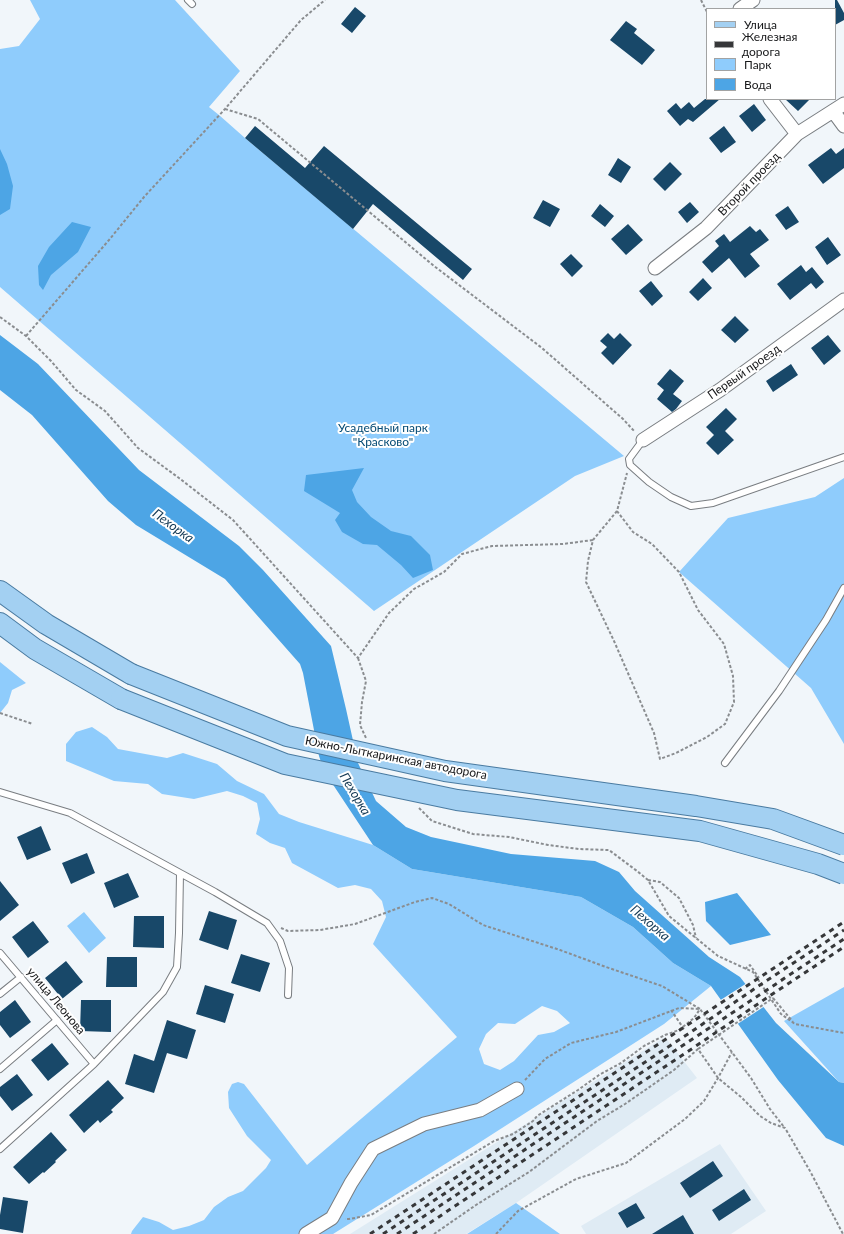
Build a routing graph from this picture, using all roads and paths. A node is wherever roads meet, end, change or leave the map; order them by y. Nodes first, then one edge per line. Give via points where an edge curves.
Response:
1 (325, 0) edge
2 (701, 0) edge
3 (753, 0) edge
4 (741, 8) edge
5 (706, 10) edge
6 (771, 100) edge
7 (838, 108) edge
8 (225, 109) junction
9 (844, 126) edge
10 (796, 134) junction
11 (656, 268) dead end
12 (844, 300) edge
13 (0, 317) edge
14 (26, 336) junction
15 (643, 440) junction
16 (844, 457) edge
17 (630, 465) junction
18 (617, 511) junction
19 (593, 540) junction
20 (844, 588) edge
21 (0, 591) edge
22 (0, 623) edge
23 (358, 658) junction
24 (0, 713) edge
25 (33, 724) dead end
26 (368, 743) dead end
27 (725, 762) dead end
28 (0, 792) edge
29 (416, 804) dead end
30 (844, 845) edge
31 (180, 873) junction
32 (844, 874) edge
33 (648, 880) junction
34 (267, 923) junction
35 (696, 938) junction
36 (0, 953) edge
37 (746, 969) junction
38 (21, 977) junction
39 (759, 978) dead end
40 (0, 994) edge
41 (288, 995) dead end
42 (700, 1009) junction
43 (672, 1010) junction
44 (57, 1020) junction
45 (795, 1024) junction
46 (684, 1029) dead end
47 (844, 1033) edge
48 (698, 1049) junction
49 (732, 1052) junction
50 (94, 1064) junction
51 (0, 1069) edge
52 (718, 1078) junction
53 (517, 1089) joint
54 (785, 1128) junction
55 (0, 1149) edge
56 (332, 1218) junction
57 (306, 1234) edge
58 (434, 1234) edge
59 (496, 1234) edge
60 (843, 1234) edge

1 - 8 path via 301,20
2 - 5 path
3 - 4 street
6 - 10 street
7 - 9 street
7 - 10 street, Второй проезд
8 - 14 path via 144,197
8 - 15 path via 258,119 434,266 542,348 623,419
10 - 11 street, Второй проезд via 706,228
12 - 15 street, Первый проезд via 720,390
13 - 14 path
14 - 23 path via 76,390 105,411 138,448 233,520
15 - 17 lane via 629,459
16 - 17 lane via 713,503 691,506 672,497
17 - 18 path
18 - 19 path
18 - 19 path via 633,532 652,544 679,572 698,610 724,644 733,676 734,702 725,724 708,736 660,759 654,733 586,582
19 - 23 path via 563,544 492,546 462,554 444,572 414,589 389,613
20 - 27 lane via 779,691
21 - 30 main road, Южно-Лыткаринская автодорога, bridge via 46,624 131,674 287,736 445,770 773,819
22 - 32 main road, bridge via 35,649 121,699 285,764 457,800 700,831 818,864
23 - 26 path via 366,681 360,725
24 - 25 path
28 - 31 lane via 70,812
29 - 33 path via 432,820 473,834 556,846 610,850
31 - 34 lane
31 - 50 lane via 177,967 163,992
33 - 35 path via 669,916
33 - 35 path via 660,882 679,898 693,925
34 - 41 lane via 280,941 289,968
34 - 42 path via 288,931 320,930 355,924 432,898 448,904 483,925 662,986
35 - 37 path via 718,956
36 - 38 lane, улица Леонова
37 - 39 path via 750,965
37 - 45 path via 753,972 781,1014
38 - 40 lane
38 - 44 lane, улица Леонова
42 - 43 path
42 - 49 path
42 - 56 path via 694,1018 679,1030 644,1046 537,1116 526,1126 494,1141 371,1216
43 - 46 path
43 - 53 path via 616,1032 571,1043 545,1059
44 - 50 lane, улица Леонова
44 - 51 lane
45 - 47 path
45 - 48 path, bridge via 773,998
48 - 52 path
48 - 58 path via 674,1070 597,1121 529,1172
49 - 52 path
49 - 54 path
50 - 55 lane
52 - 54 path via 760,1116
52 - 59 path via 704,1101 685,1119 626,1163 576,1179 537,1200 518,1211
53 - 56 street via 480,1110 424,1124 373,1149
54 - 60 path
56 - 57 street

